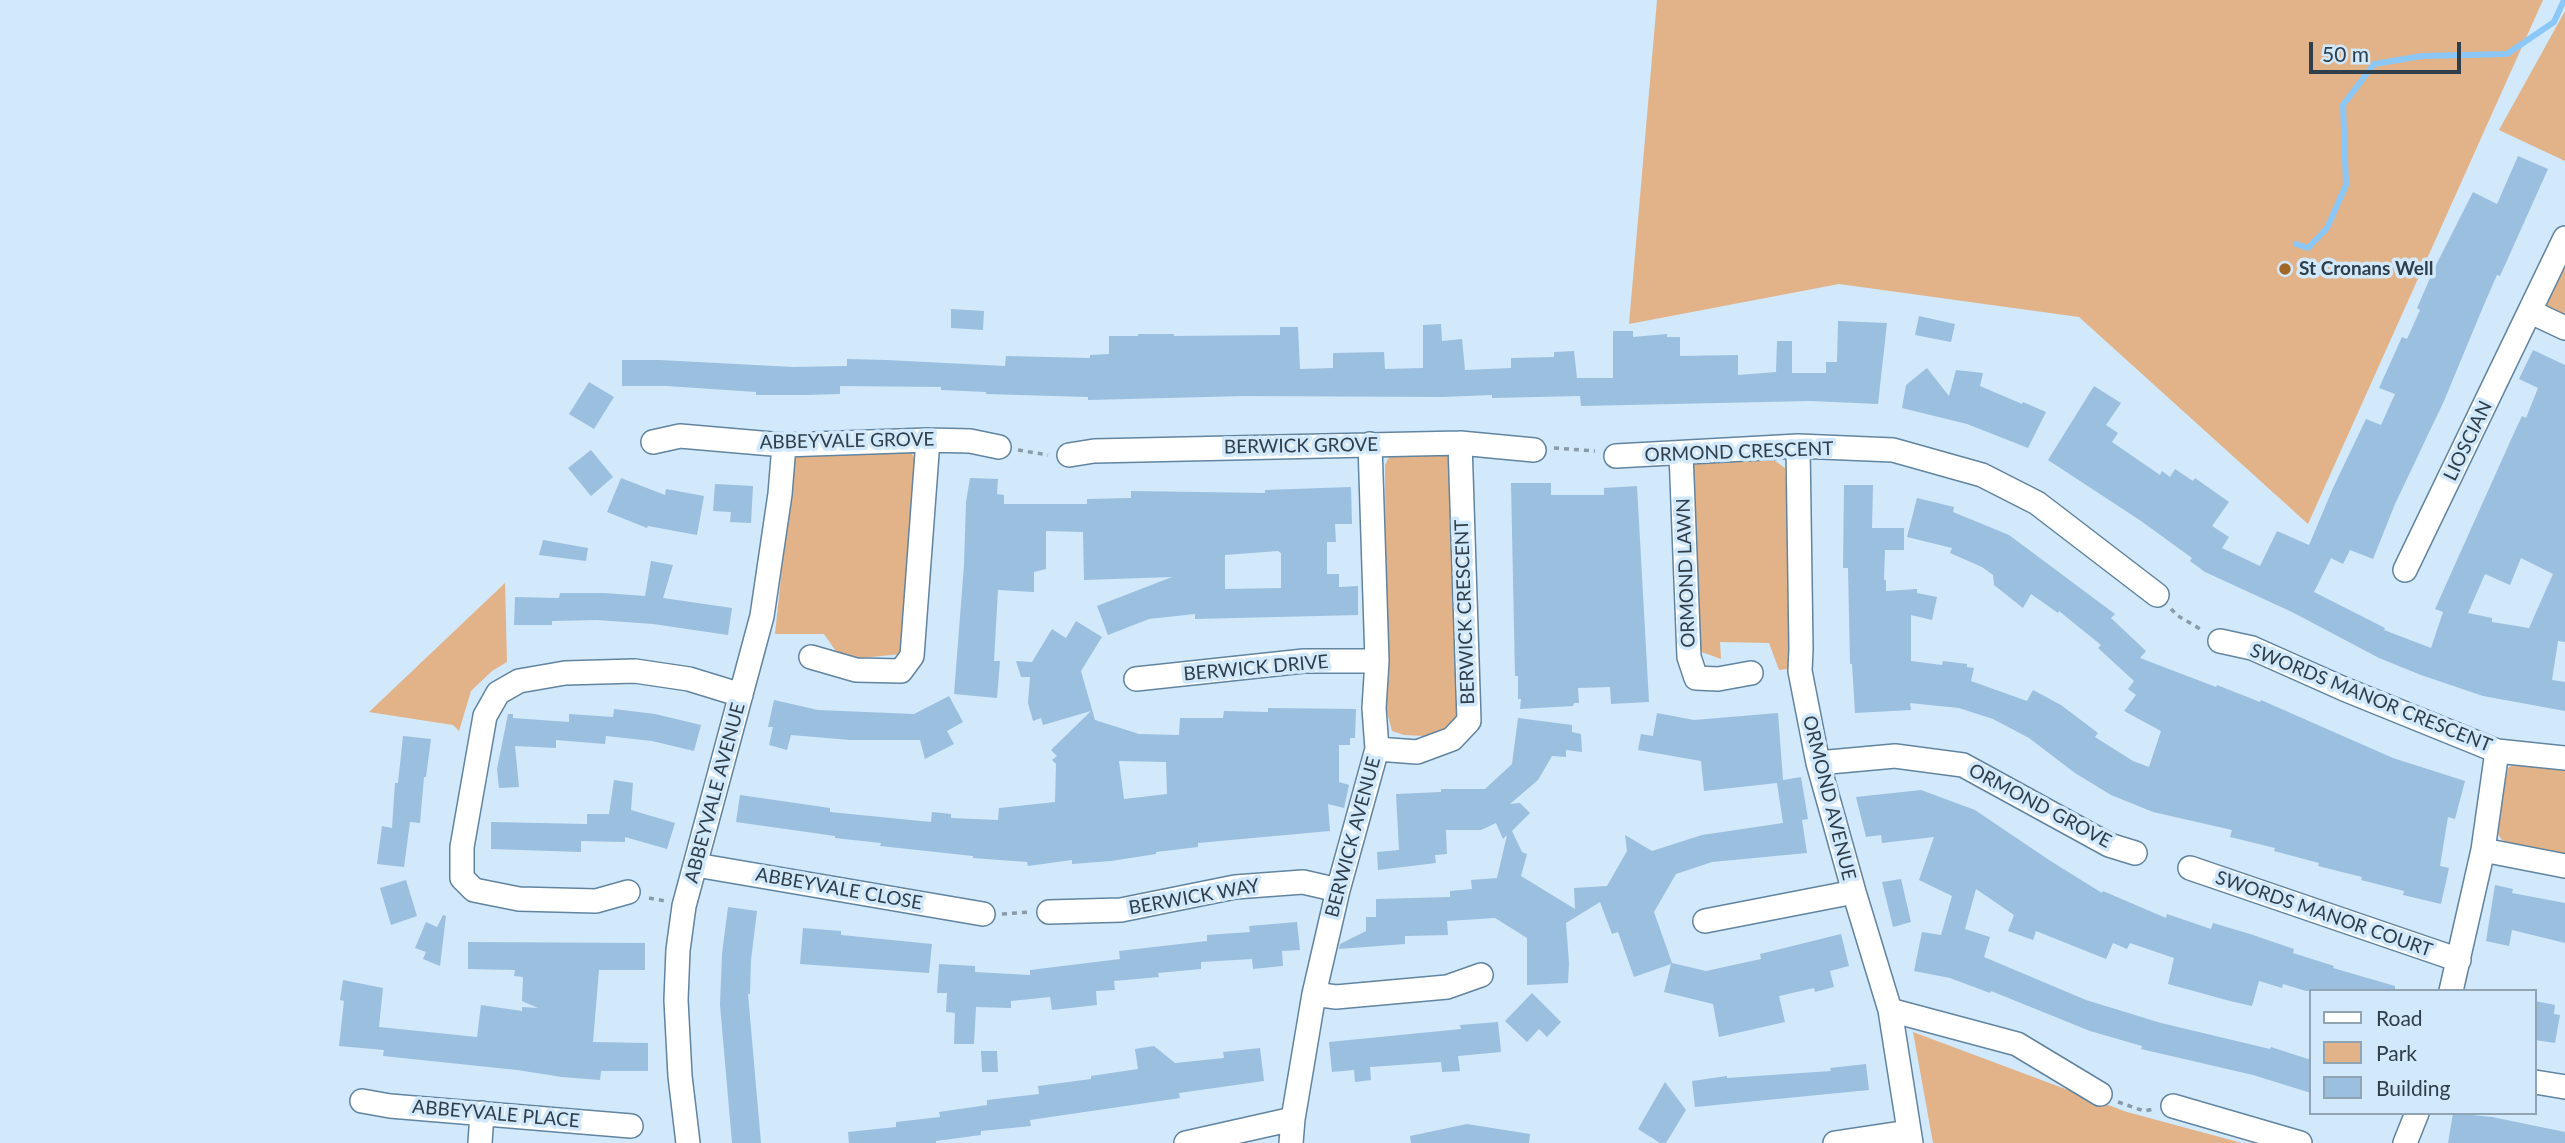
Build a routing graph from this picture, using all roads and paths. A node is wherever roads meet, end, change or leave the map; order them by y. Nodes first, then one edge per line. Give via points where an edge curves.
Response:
1 (2565, 238) edge
2 (2531, 312) junction
3 (2565, 328) edge
4 (928, 440) junction
5 (653, 442) dead end
6 (1461, 443) junction
7 (1370, 444) junction
8 (784, 445) junction
9 (1798, 446) junction
10 (999, 447) joint
11 (1534, 450) joint
12 (1681, 453) junction
13 (1069, 455) joint
14 (1616, 456) joint
15 (2405, 570) dead end
16 (2157, 594) joint
17 (2220, 641) joint
18 (810, 657) dead end
19 (1377, 662) junction
20 (1751, 673) dead end
21 (1136, 680) dead end
22 (741, 695) junction
23 (1377, 749) junction
24 (2497, 751) junction
25 (2565, 758) edge
26 (1818, 763) junction
27 (2483, 850) junction
28 (2135, 853) dead end
29 (696, 865) junction
30 (2565, 866) edge
31 (2190, 868) dead end
32 (1338, 890) junction
33 (628, 892) joint
34 (1854, 892) junction
35 (684, 906) junction
36 (1049, 912) joint
37 (983, 914) joint
38 (1705, 921) dead end
39 (2459, 960) junction
40 (1480, 975) dead end
41 (2452, 989) edge
42 (1314, 994) junction
43 (1890, 1010) junction
44 (2537, 1082) edge
45 (2565, 1087) edge
46 (2100, 1094) joint
47 (362, 1101) dead end
48 (2173, 1106) joint
49 (482, 1113) junction
50 (2416, 1115) edge
51 (1293, 1119) junction
52 (631, 1126) dead end
53 (1910, 1137) edge
54 (480, 1143) edge
55 (688, 1143) edge
56 (1186, 1143) edge
57 (1292, 1143) edge
58 (1835, 1143) edge
59 (2300, 1143) edge
60 (2405, 1143) edge

1 - 2 street, LIOSCIAN
2 - 3 street
2 - 15 street, LIOSCIAN
4 - 8 street, ABBEYVALE GROVE
4 - 10 street, ABBEYVALE GROVE
4 - 18 street via 912,656 901,671 856,670
5 - 8 street, ABBEYVALE GROVE via 680,436
6 - 7 street, BERWICK GROVE
6 - 11 street, BERWICK GROVE
6 - 23 street, BERWICK CRESCENT via 1469,721 1452,739 1417,752
7 - 13 street, BERWICK GROVE
7 - 19 street, BERWICK AVENUE
8 - 22 street, ABBEYVALE AVENUE via 762,616
9 - 12 street, ORMOND CRESCENT
9 - 16 street, ORMOND CRESCENT via 1893,450 1982,475 2037,503
9 - 26 street, ORMOND AVENUE via 1800,671
10 - 13 path
11 - 14 path via 1580,449
12 - 14 street, ORMOND CRESCENT
12 - 20 street, ORMOND LAWN via 1689,657 1696,678
16 - 17 path via 2178,616
17 - 24 street, SWORDS MANOR CRESCENT via 2252,648
19 - 21 street, BERWICK DRIVE via 1304,661
19 - 23 street, BERWICK AVENUE
22 - 29 street, ABBEYVALE AVENUE
22 - 33 street via 635,671 565,673 519,681 498,693 485,716 462,847 462,878 474,890 519,900 596,901
23 - 32 street, BERWICK AVENUE
24 - 25 street, SWORDS MANOR CRESCENT
24 - 27 street
26 - 28 street, ORMOND GROVE via 1895,756 1963,765 2109,845
26 - 34 street, ORMOND AVENUE
27 - 30 street
27 - 39 street
29 - 35 street, ABBEYVALE AVENUE
29 - 37 street, ABBEYVALE CLOSE
31 - 39 street, SWORDS MANOR COURT
32 - 36 street, BERWICK WAY via 1303,882 1248,886 1121,910
32 - 42 street, BERWICK AVENUE
33 - 35 path
34 - 38 street
34 - 43 street, ORMOND AVENUE
35 - 55 street, ABBEYVALE AVENUE via 676,1000
36 - 37 path
39 - 41 street
40 - 42 street via 1447,988 1336,997
42 - 51 street, BERWICK AVENUE
43 - 46 street via 2017,1044
43 - 53 street, ORMOND AVENUE
44 - 45 street
46 - 48 path via 2144,1111
47 - 49 street, ABBEYVALE PLACE
48 - 59 street
49 - 52 street, ABBEYVALE PLACE
49 - 54 street
50 - 60 street
51 - 56 street
51 - 57 street, BERWICK AVENUE
53 - 58 street

